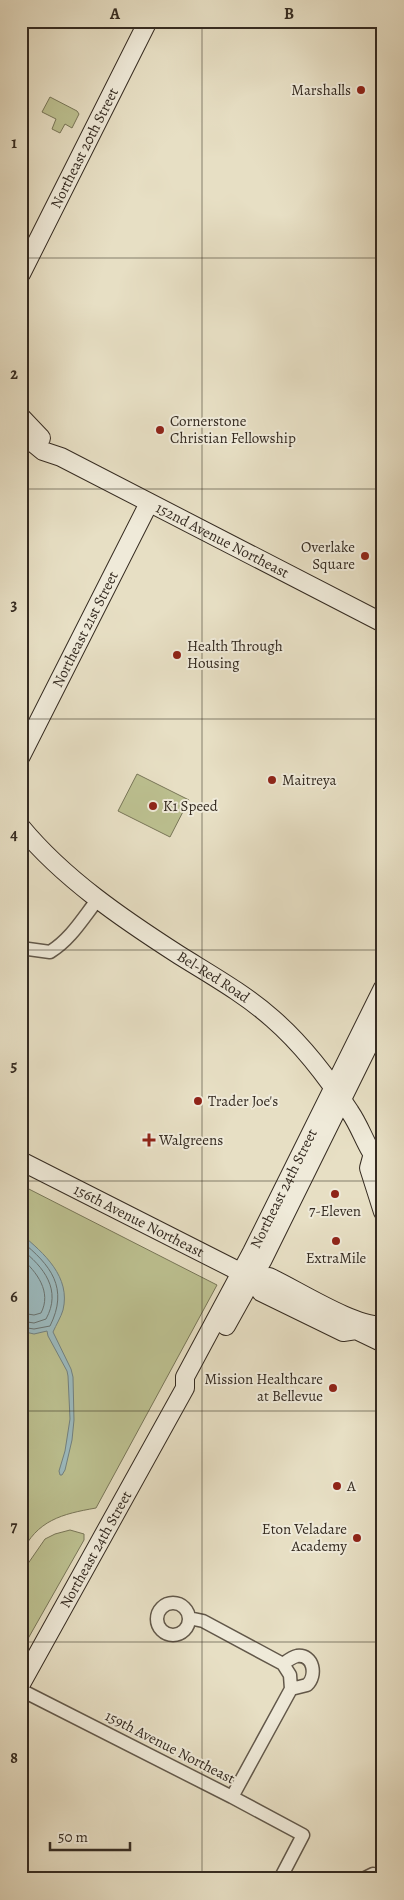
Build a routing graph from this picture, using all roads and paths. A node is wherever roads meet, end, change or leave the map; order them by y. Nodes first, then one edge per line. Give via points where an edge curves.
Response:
1 (148, 21) edge
2 (21, 274) edge
3 (21, 417) edge
4 (21, 433) edge
5 (61, 457) junction
6 (149, 503) junction
7 (383, 624) edge
8 (21, 756) edge
9 (21, 827) edge
10 (98, 899) junction
11 (21, 948) edge
12 (383, 988) edge
13 (383, 1016) edge
14 (338, 1093) junction
15 (21, 1161) edge
16 (378, 1162) edge
17 (383, 1212) edge
18 (251, 1277) junction
19 (353, 1324) junction
20 (383, 1325) edge
21 (383, 1343) edge
22 (189, 1618) dead end
23 (283, 1664) junction
24 (21, 1684) edge
25 (291, 1689) junction
26 (21, 1690) edge
27 (232, 1797) junction
28 (21, 1875) edge
29 (383, 1876) edge
30 (28, 1879) edge
31 (280, 1879) edge
32 (363, 1879) edge

1 - 2 main road, Northeast 20th Street
3 - 5 main road
4 - 5 main road via 43,451
5 - 6 main road, 152nd Avenue Northeast
6 - 7 main road, 152nd Avenue Northeast
6 - 8 main road, Northeast 21st Street
9 - 10 main road, Bel-Red Road via 62,870
10 - 11 street via 58,947 50,952
10 - 14 main road, Bel-Red Road via 271,1017 298,1042
12 - 14 main road, Northeast 24th Street
13 - 14 main road, Northeast 24th Street
14 - 16 main road, Bel-Red Road
14 - 18 main road, Northeast 24th Street
15 - 18 main road, 156th Avenue Northeast
16 - 17 main road, Bel-Red Road via 369,1168
18 - 19 main road, 156th Avenue Northeast via 269,1277
18 - 24 main road, Northeast 24th Street via 195,1381 185,1388
19 - 20 main road
19 - 21 main road, 156th Avenue Northeast
22 - 23 street via 202,1621
23 - 25 street via 290,1675
23 - 25 street via 302,1656 314,1668 313,1678 307,1685
25 - 27 street
26 - 27 street, 159th Avenue Northeast
27 - 31 street, 159th Avenue Northeast via 303,1835
28 - 30 street
29 - 32 street via 373,1874

